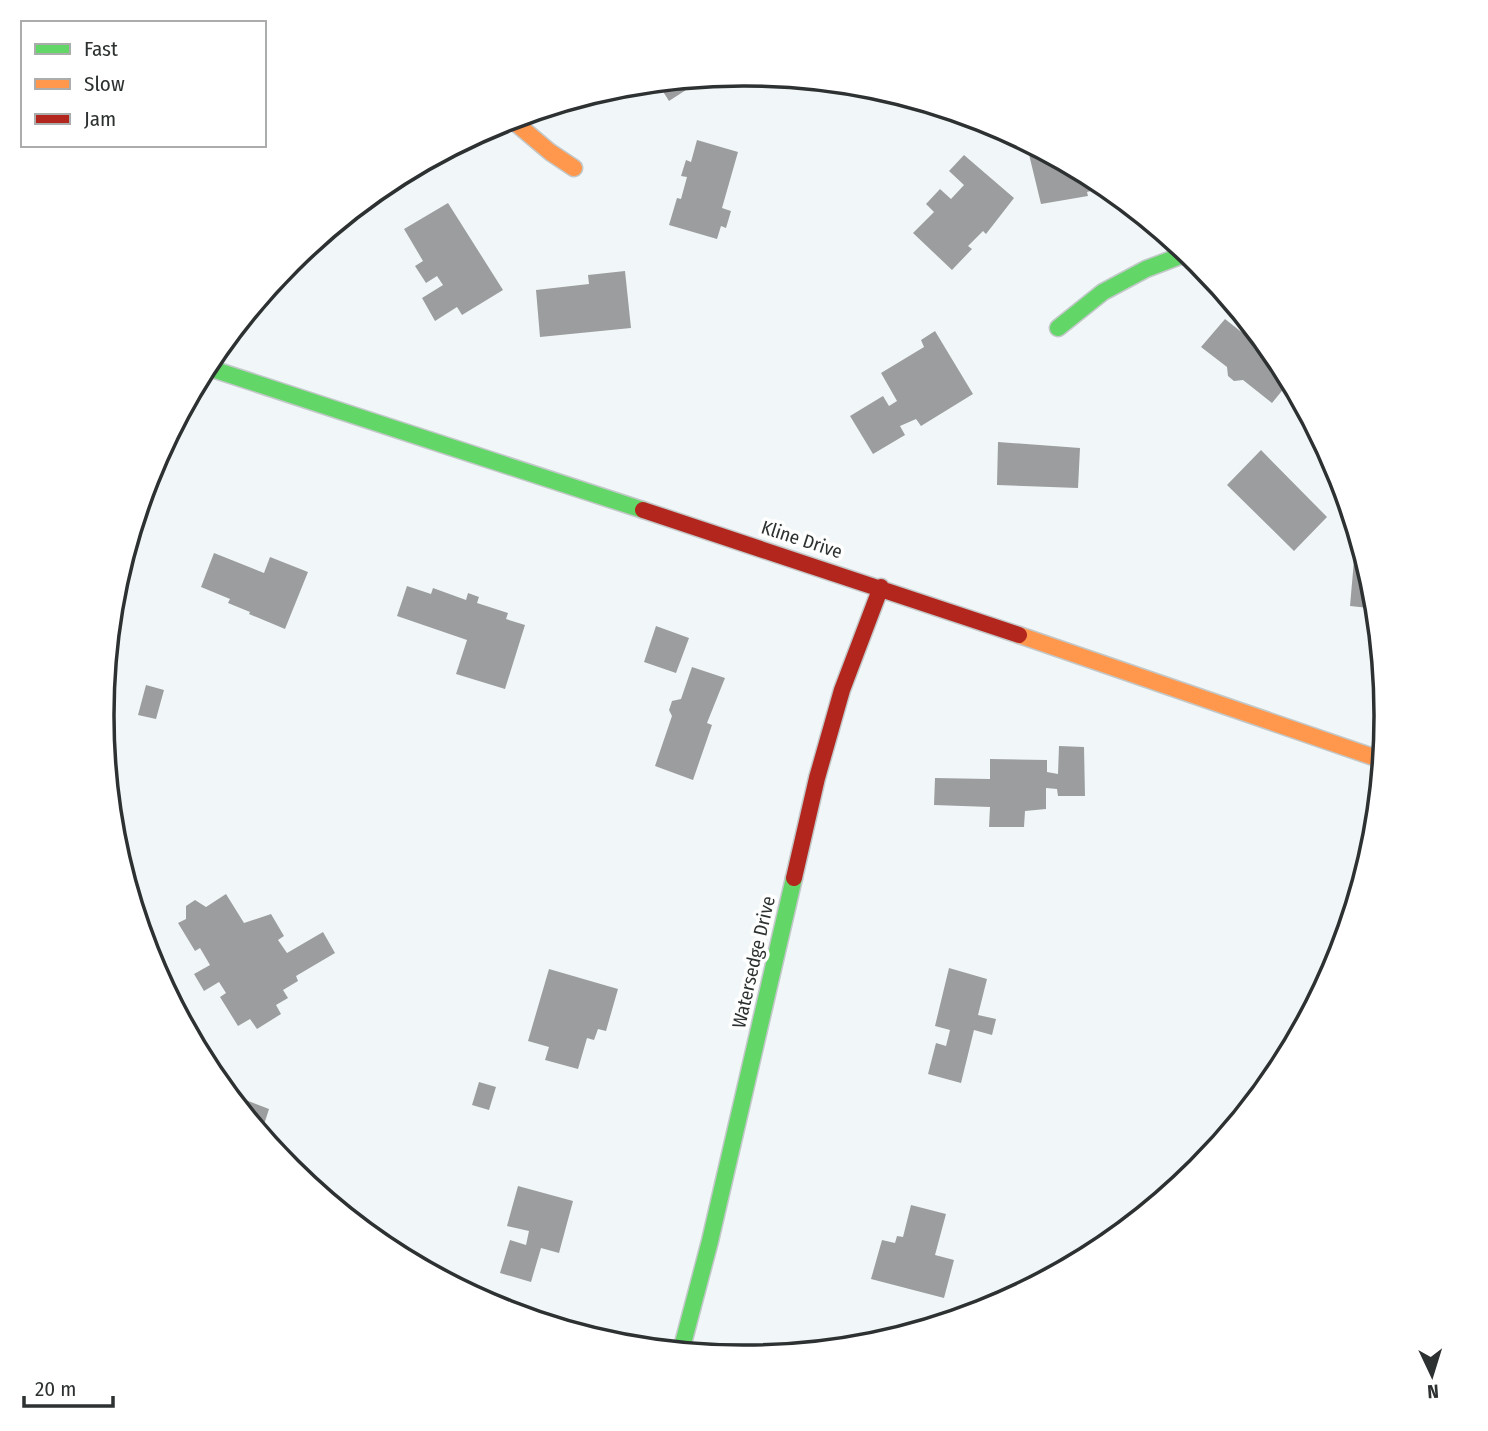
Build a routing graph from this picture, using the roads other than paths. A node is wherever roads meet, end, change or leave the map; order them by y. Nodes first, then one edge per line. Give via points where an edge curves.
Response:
1 (521, 127) edge
2 (574, 168) dead end
3 (1176, 258) edge
4 (1058, 328) dead end
5 (217, 371) edge
6 (881, 587) junction
7 (1372, 757) edge
8 (683, 1342) edge

1 - 2 street
3 - 4 street via 1103,292
5 - 6 street, Kline Drive
6 - 7 street, Kline Drive
6 - 8 street, Watersedge Drive via 842,690 817,778

